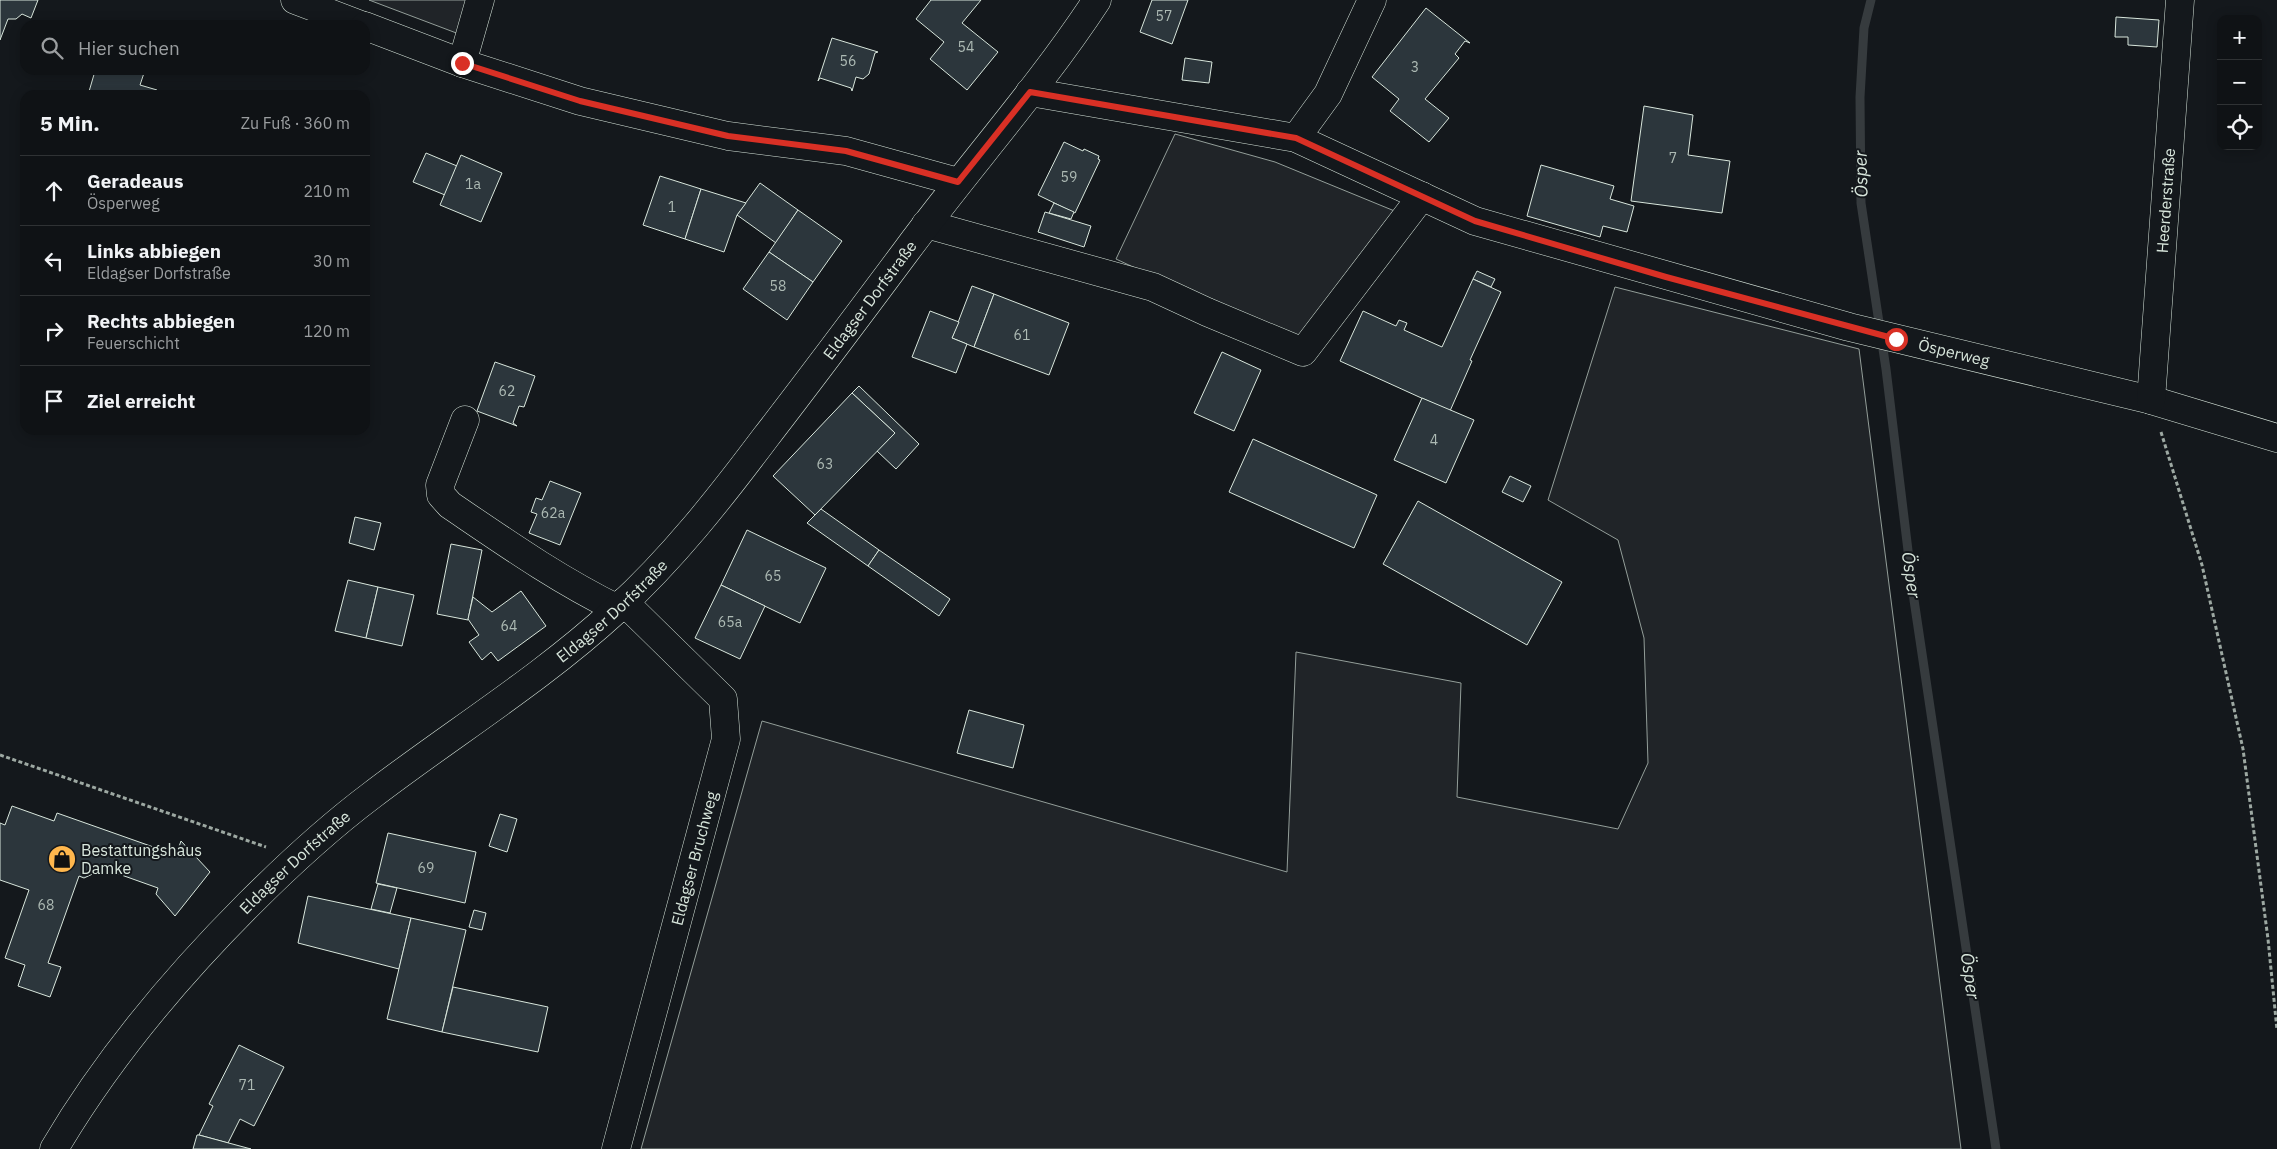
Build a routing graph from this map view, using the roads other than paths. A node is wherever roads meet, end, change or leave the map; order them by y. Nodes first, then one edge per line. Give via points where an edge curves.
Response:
1 (295, 0) edge
2 (480, 0) edge
3 (1097, 0) edge
4 (1372, 0) edge
5 (2180, 0) edge
6 (348, 20) edge
7 (370, 28) edge
8 (462, 63) junction
9 (1030, 92) junction
10 (1296, 138) junction
11 (958, 182) junction
12 (1422, 196) junction
13 (926, 224) junction
14 (2151, 400) junction
15 (465, 420) dead end
16 (2277, 438) edge
17 (621, 606) junction
18 (54, 1149) edge
19 (616, 1149) edge

1 - 6 street
2 - 8 street
3 - 9 street, Eldagser Dorfstraße
4 - 10 street via 1328,94
5 - 14 street, Heerderstraße
7 - 8 street
8 - 11 street via 589,104 728,136 846,151
9 - 10 street, Ösperweg
9 - 11 street, Eldagser Dorfstraße
10 - 12 street, Ösperweg
11 - 13 street, Eldagser Dorfstraße
12 - 13 street via 1303,352 1153,287
12 - 14 street, Ösperweg via 1475,221 1666,277 1896,339
13 - 17 street, Eldagser Dorfstraße via 724,492
14 - 16 street, Ösperweg
15 - 17 street, Eldagser Bruchweg via 440,485 441,495 450,505 574,587
17 - 18 street, Eldagser Dorfstraße via 517,690 372,795 296,857 196,959 136,1029 88,1093
17 - 19 street, Eldagser Bruchweg via 723,699 726,739

